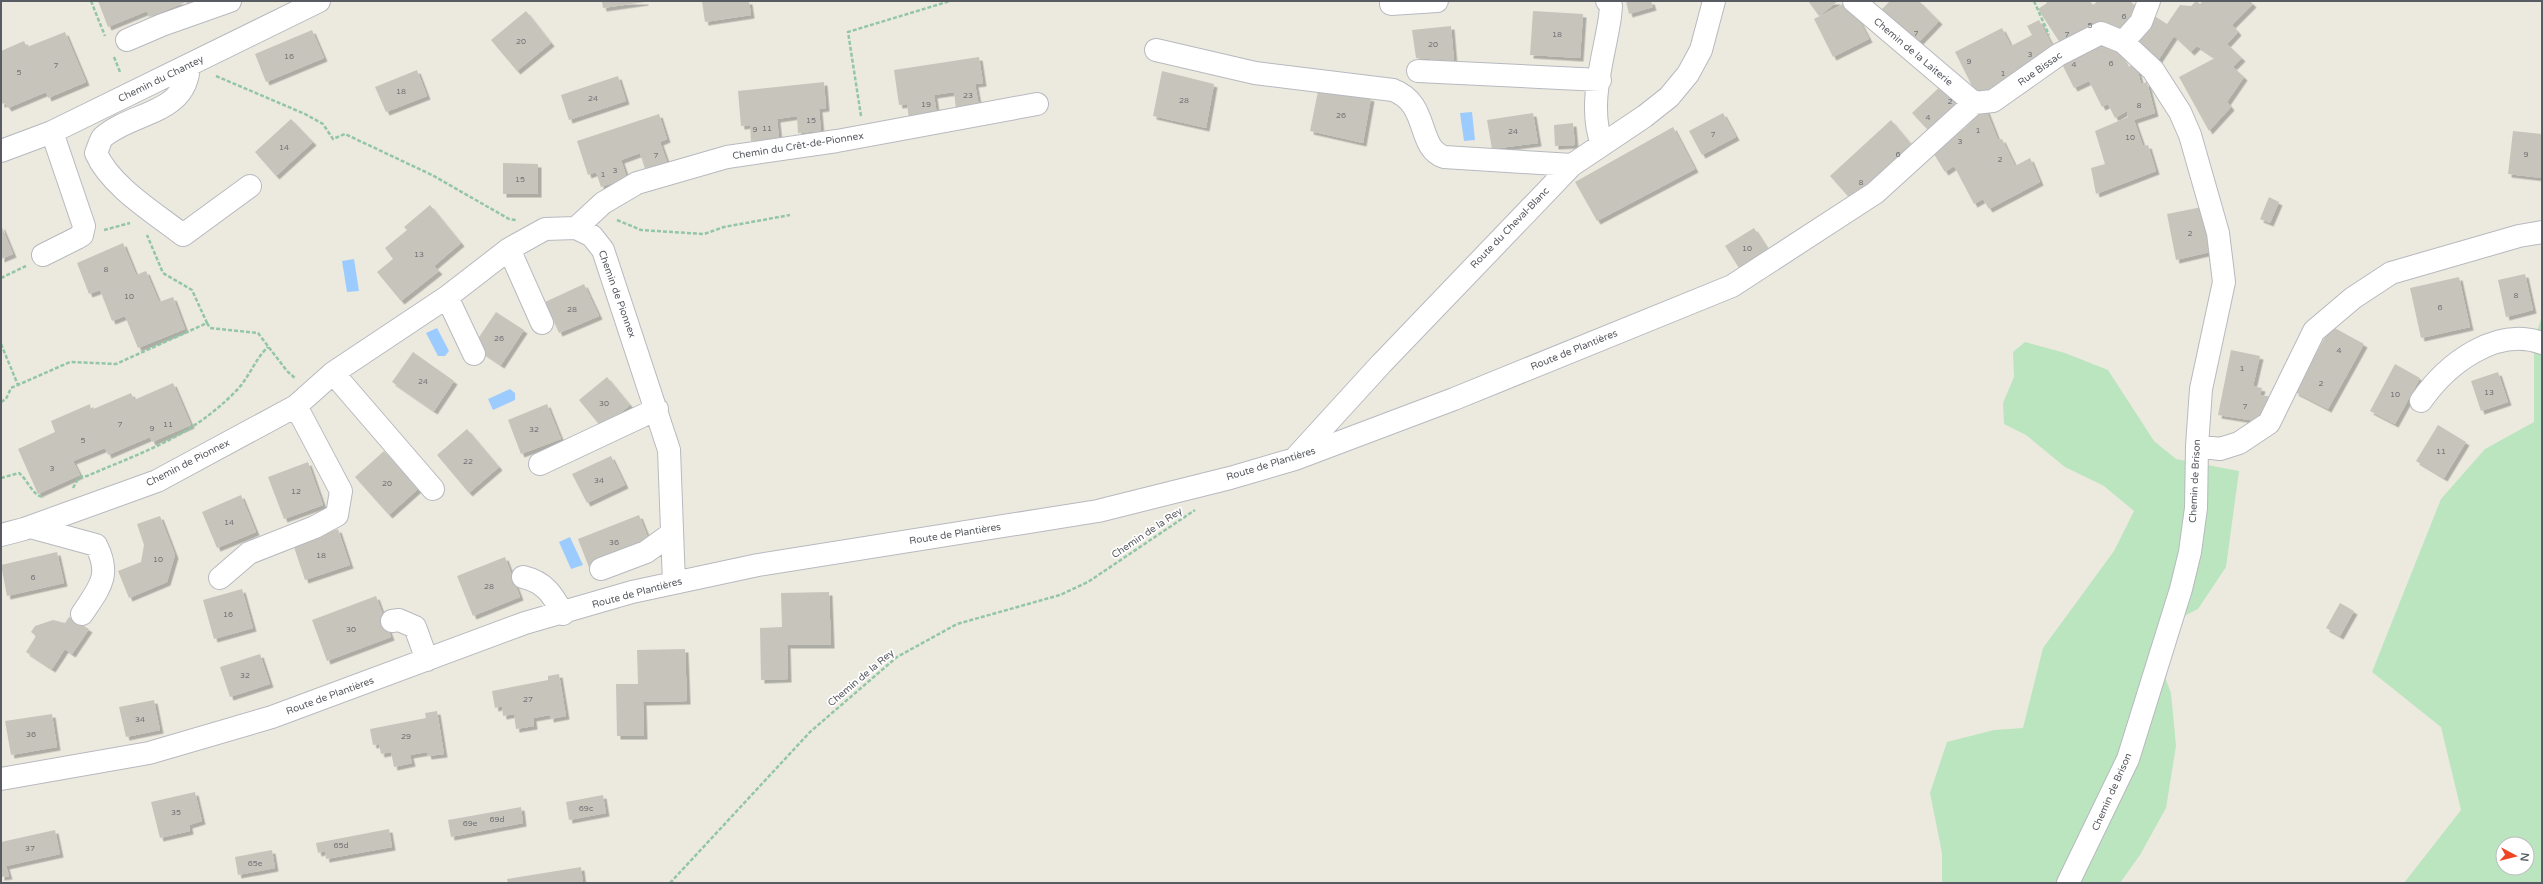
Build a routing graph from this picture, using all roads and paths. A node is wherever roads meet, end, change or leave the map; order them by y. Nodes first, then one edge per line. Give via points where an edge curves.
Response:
1 (230, 1) edge
2 (319, 1) edge
3 (950, 1) edge
4 (1437, 1) edge
5 (1607, 1) edge
6 (1714, 1) edge
7 (1854, 1) edge
8 (2034, 1) edge
9 (2149, 1) edge
10 (1391, 4) dead end
11 (127, 40) dead end
12 (2123, 42) junction
13 (1156, 50) dead end
14 (2058, 55) junction
15 (189, 65) junction
16 (1418, 71) dead end
17 (216, 76) dead end
18 (1600, 80) junction
19 (1974, 103) junction
20 (1036, 104) dead end
21 (862, 122) dead end
22 (52, 132) junction
23 (2190, 135) joint
24 (1602, 144) junction
25 (1, 151) edge
26 (1572, 165) junction
27 (250, 186) dead end
28 (790, 215) dead end
29 (615, 219) dead end
30 (133, 222) dead end
31 (576, 228) junction
32 (2542, 232) edge
33 (539, 233) junction
34 (146, 234) dead end
35 (82, 235) junction
36 (509, 250) junction
37 (43, 255) joint
38 (1, 278) edge
39 (447, 298) junction
40 (207, 323) junction
41 (542, 323) dead end
42 (2542, 343) edge
43 (1, 344) edge
44 (268, 347) junction
45 (474, 354) dead end
46 (333, 373) junction
47 (299, 382) dead end
48 (18, 385) junction
49 (2421, 401) dead end
50 (1, 402) edge
51 (296, 406) junction
52 (657, 409) junction
53 (2197, 446) junction
54 (1295, 459) junction
55 (540, 464) dead end
56 (1, 478) edge
57 (433, 489) dead end
58 (68, 492) dead end
59 (47, 498) dead end
60 (1198, 508) dead end
61 (30, 527) junction
62 (671, 534) junction
63 (1, 535) edge
64 (601, 569) dead end
65 (523, 577) dead end
66 (220, 578) dead end
67 (674, 583) junction
68 (82, 614) dead end
69 (563, 614) junction
70 (392, 621) dead end
71 (427, 660) junction
72 (1, 779) edge
73 (670, 883) edge
74 (2068, 883) edge

1 - 11 street
2 - 15 street, Chemin du Chantey
3 - 21 path via 848,32
4 - 10 street
5 - 18 street via 1610,6 1610,17
6 - 24 street, Route du Cheval-Blanc via 1701,50 1688,74 1669,97
7 - 19 street, Chemin de la Laiterie
8 - 14 path
9 - 12 street via 2141,22
12 - 14 street, Rue Bissac via 2101,33
12 - 23 street, Rue Bissac via 2153,70 2180,112
13 - 26 street via 1255,73 1403,93 1419,112 1428,144 1436,154 1444,157
14 - 19 street, Rue Bissac via 1993,101
15 - 22 street, Chemin du Chantey
15 - 27 street via 188,81 174,100 102,137 96,153 101,166 118,184 183,235
16 - 18 street
17 - 33 path via 305,114 322,124 333,139 345,134 432,174 509,219 533,223
18 - 24 street via 1595,110 1597,131
19 - 54 street, Route de Plantières via 1875,193 1732,286 1454,400
20 - 31 street, Chemin du Crêt-de-Pionnex via 850,138 727,157 637,183 603,202
22 - 25 street, Chemin du Chantey
22 - 35 street via 84,226
23 - 53 street, Chemin de Brison via 2218,233 2224,282 2201,389
24 - 26 street, Route du Cheval-Blanc
26 - 54 street, Route du Cheval-Blanc via 1381,364
28 - 29 path via 724,227 704,234 641,230
30 - 35 path
31 - 33 street, Chemin de Pionnex via 545,229
31 - 52 street, Chemin de Pionnex via 592,236 603,250
32 - 53 street via 2392,273 2354,298 2314,332 2269,424 2239,443 2220,449
33 - 36 street, Chemin de Pionnex
34 - 40 path via 163,273 192,290
35 - 37 street
36 - 39 street, Chemin de Pionnex
36 - 41 street
37 - 38 path via 41,259
39 - 45 street
39 - 46 street, Chemin de Pionnex
40 - 44 path via 210,328 258,333
40 - 48 path via 116,364 70,362
42 - 49 street via 2518,338 2487,346 2463,357 2432,384
43 - 48 path
44 - 47 path via 286,371
44 - 58 path via 238,390 193,429 146,452 87,476 78,477 74,488
46 - 51 street, Chemin de Pionnex
46 - 57 street
48 - 50 path via 11,388 6,399
51 - 61 street, Chemin de Pionnex via 157,481
51 - 66 street via 341,491 337,515 315,527 249,553
52 - 55 street
52 - 62 street, Chemin de Pionnex via 669,450
53 - 74 street, Chemin de Brison via 2196,508 2190,552 2181,589 2128,759
54 - 67 street, Route de Plantières via 1098,511 758,565
56 - 59 path via 19,473 26,478 36,494
60 - 73 path, Chemin de la Rey via 1088,582 1060,595 957,624 897,657 810,732
61 - 63 street, Chemin de Pionnex
61 - 68 street via 96,545 105,572 101,585
62 - 64 street via 646,552
62 - 67 street, Chemin de Pionnex
65 - 69 street via 532,579 551,591
67 - 69 street, Route de Plantières via 632,592
69 - 71 street, Route de Plantières via 526,623
70 - 71 street via 399,620 414,628
71 - 72 street, Route de Plantières via 272,717 149,753

